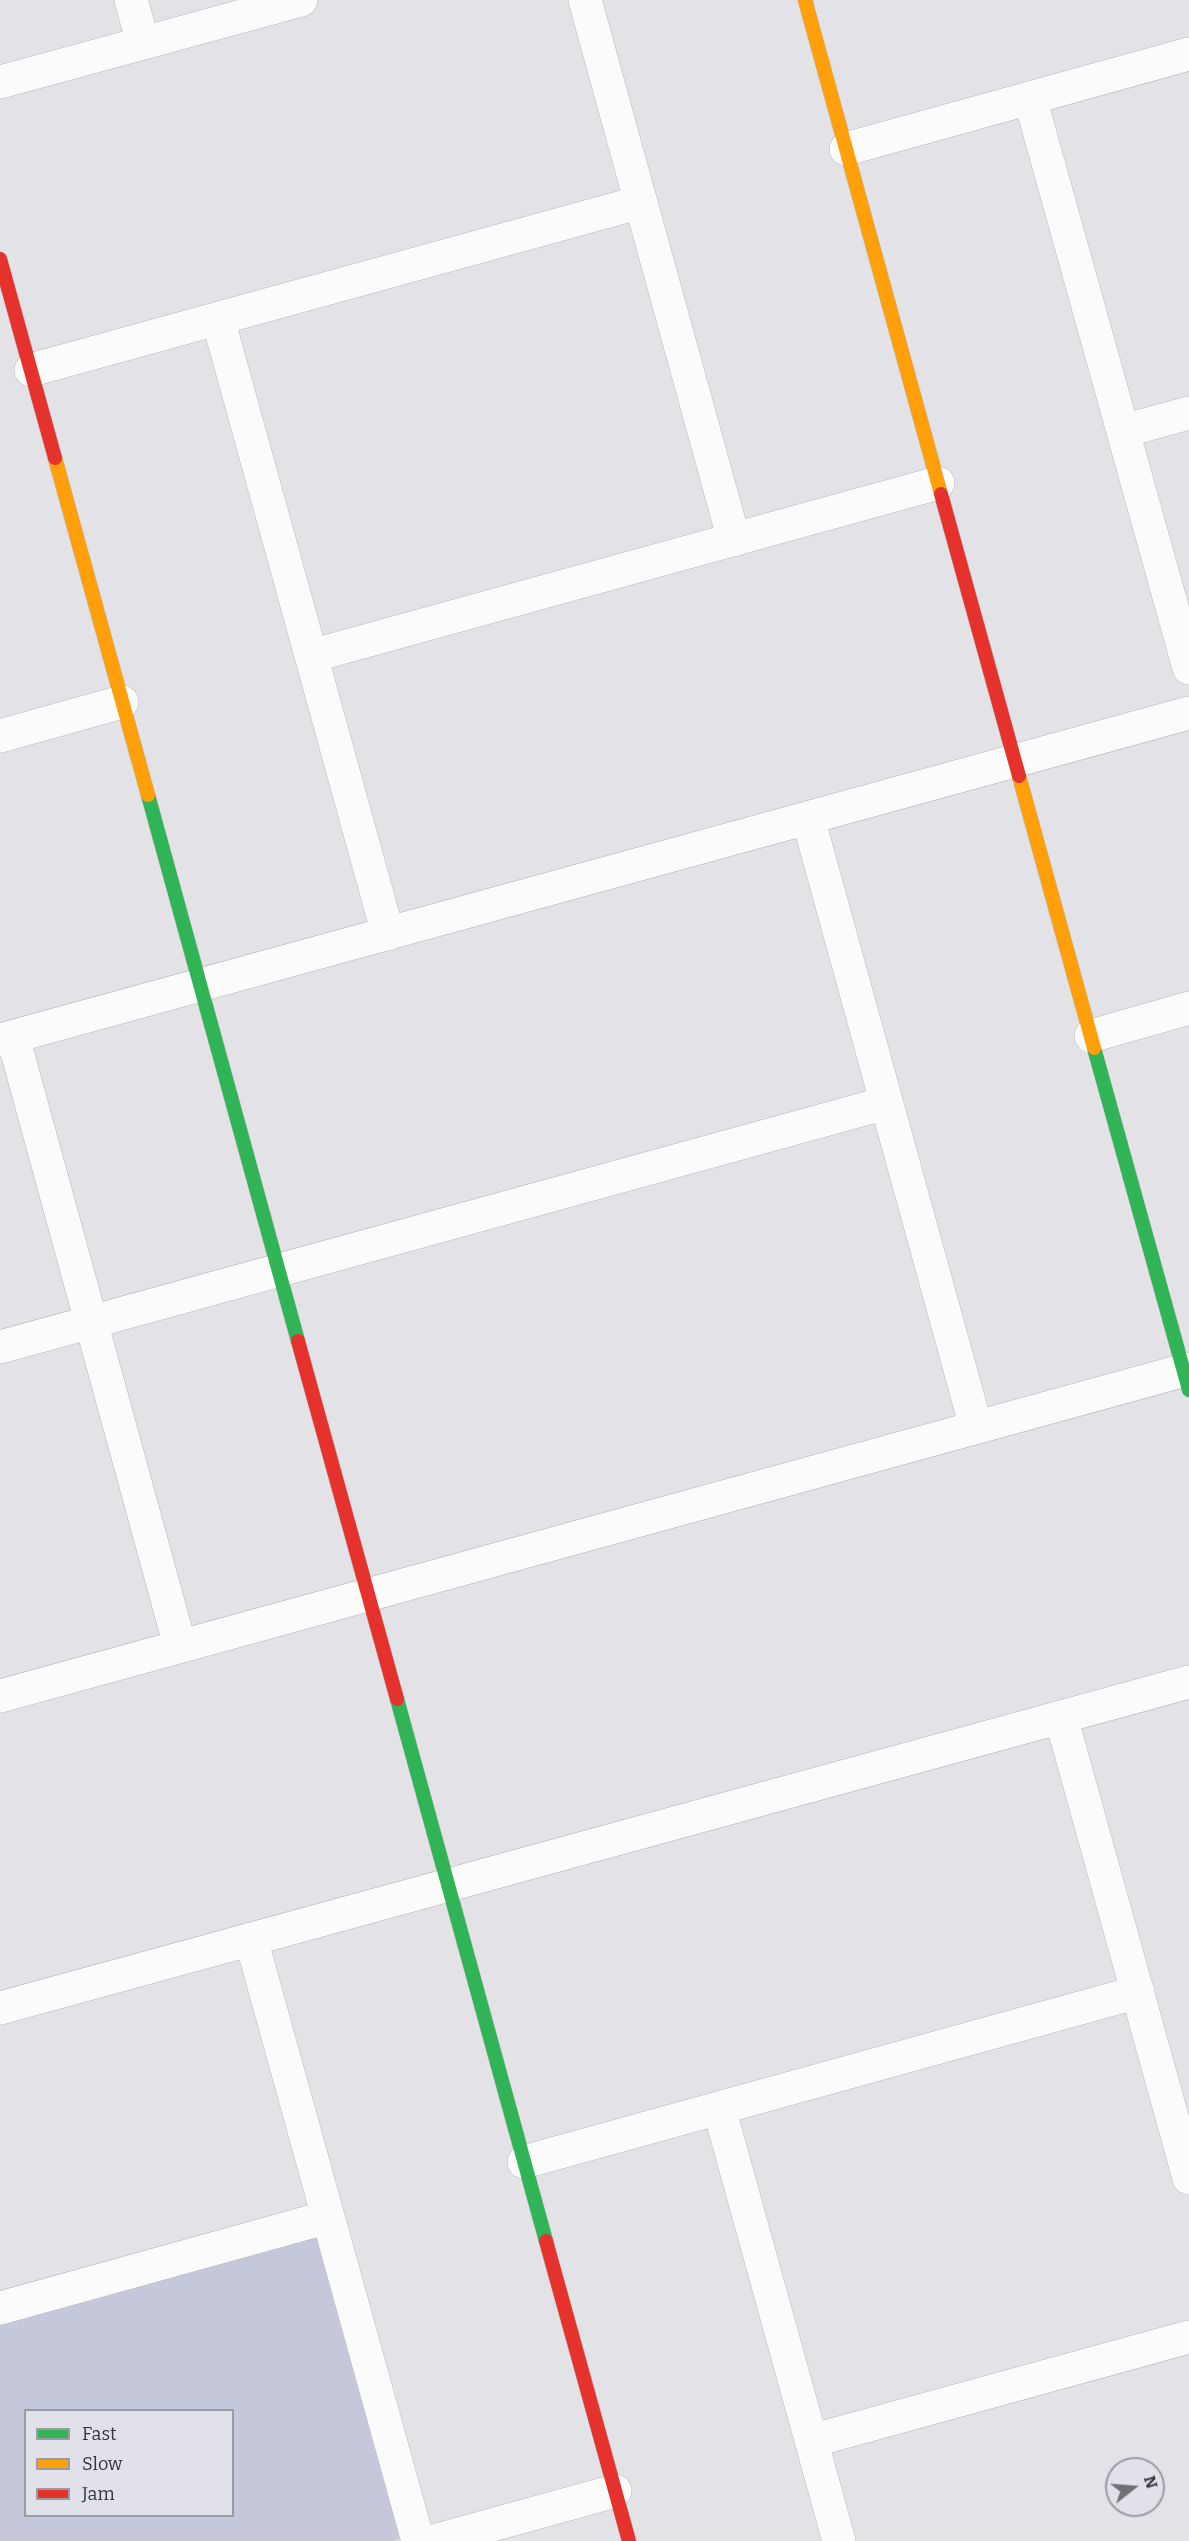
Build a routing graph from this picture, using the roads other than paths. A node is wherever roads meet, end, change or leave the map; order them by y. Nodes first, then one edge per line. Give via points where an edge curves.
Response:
1 (131, 0) edge
2 (302, 0) edge
3 (585, 0) edge
4 (805, 0) edge
5 (143, 43) junction
6 (1189, 54) edge
7 (0, 82) edge
8 (1030, 98) junction
9 (846, 149) junction
10 (641, 202) junction
11 (0, 259) edge
12 (218, 319) junction
13 (31, 370) junction
14 (1189, 413) edge
15 (1123, 431) junction
16 (938, 483) junction
17 (734, 540) junction
18 (311, 656) junction
19 (1189, 668) edge
20 (122, 702) junction
21 (1189, 713) edge
22 (0, 736) edge
23 (1015, 761) junction
24 (808, 818) junction
25 (388, 934) junction
26 (200, 986) junction
27 (1189, 1008) edge
28 (1091, 1036) junction
29 (6, 1039) edge
30 (886, 1103) junction
31 (278, 1270) junction
32 (91, 1322) junction
33 (0, 1347) edge
34 (1187, 1376) edge
35 (976, 1427) junction
36 (368, 1594) junction
37 (180, 1646) junction
38 (1189, 1682) edge
39 (0, 1696) edge
40 (1061, 1717) junction
41 (448, 1885) junction
42 (251, 1939) junction
43 (1138, 1992) junction
44 (0, 2008) edge
45 (719, 2108) junction
46 (1187, 2161) edge
47 (524, 2162) junction
48 (328, 2217) junction
49 (0, 2308) edge
50 (1189, 2337) edge
51 (811, 2441) junction
52 (615, 2491) junction
53 (418, 2541) edge
54 (434, 2541) edge
55 (629, 2541) edge
56 (839, 2541) edge

1 - 5 street
2 - 5 street
3 - 10 street
4 - 9 street
5 - 7 street
6 - 8 street
8 - 9 street
8 - 15 street
9 - 16 street
10 - 12 street
10 - 17 street
11 - 13 street
12 - 13 street
12 - 18 street
13 - 20 street
14 - 15 street
15 - 19 street
16 - 17 street
16 - 23 street
17 - 18 street
18 - 25 street
20 - 22 street
20 - 26 street
21 - 23 street
23 - 24 street
23 - 28 street
24 - 25 street
24 - 30 street
25 - 26 street
26 - 29 street
26 - 31 street
27 - 28 street
28 - 34 street
29 - 32 street
30 - 31 street
30 - 35 street
31 - 32 street
31 - 36 street
32 - 33 street
32 - 37 street
34 - 35 street
35 - 36 street
36 - 37 street
36 - 41 street
37 - 39 street
38 - 40 street
40 - 41 street
40 - 43 street
41 - 42 street
41 - 47 street
42 - 44 street
42 - 48 street
43 - 45 street
43 - 46 street
45 - 47 street
45 - 51 street
47 - 52 street
48 - 49 street
48 - 53 street
50 - 51 street
51 - 56 street
52 - 54 street
52 - 55 street

